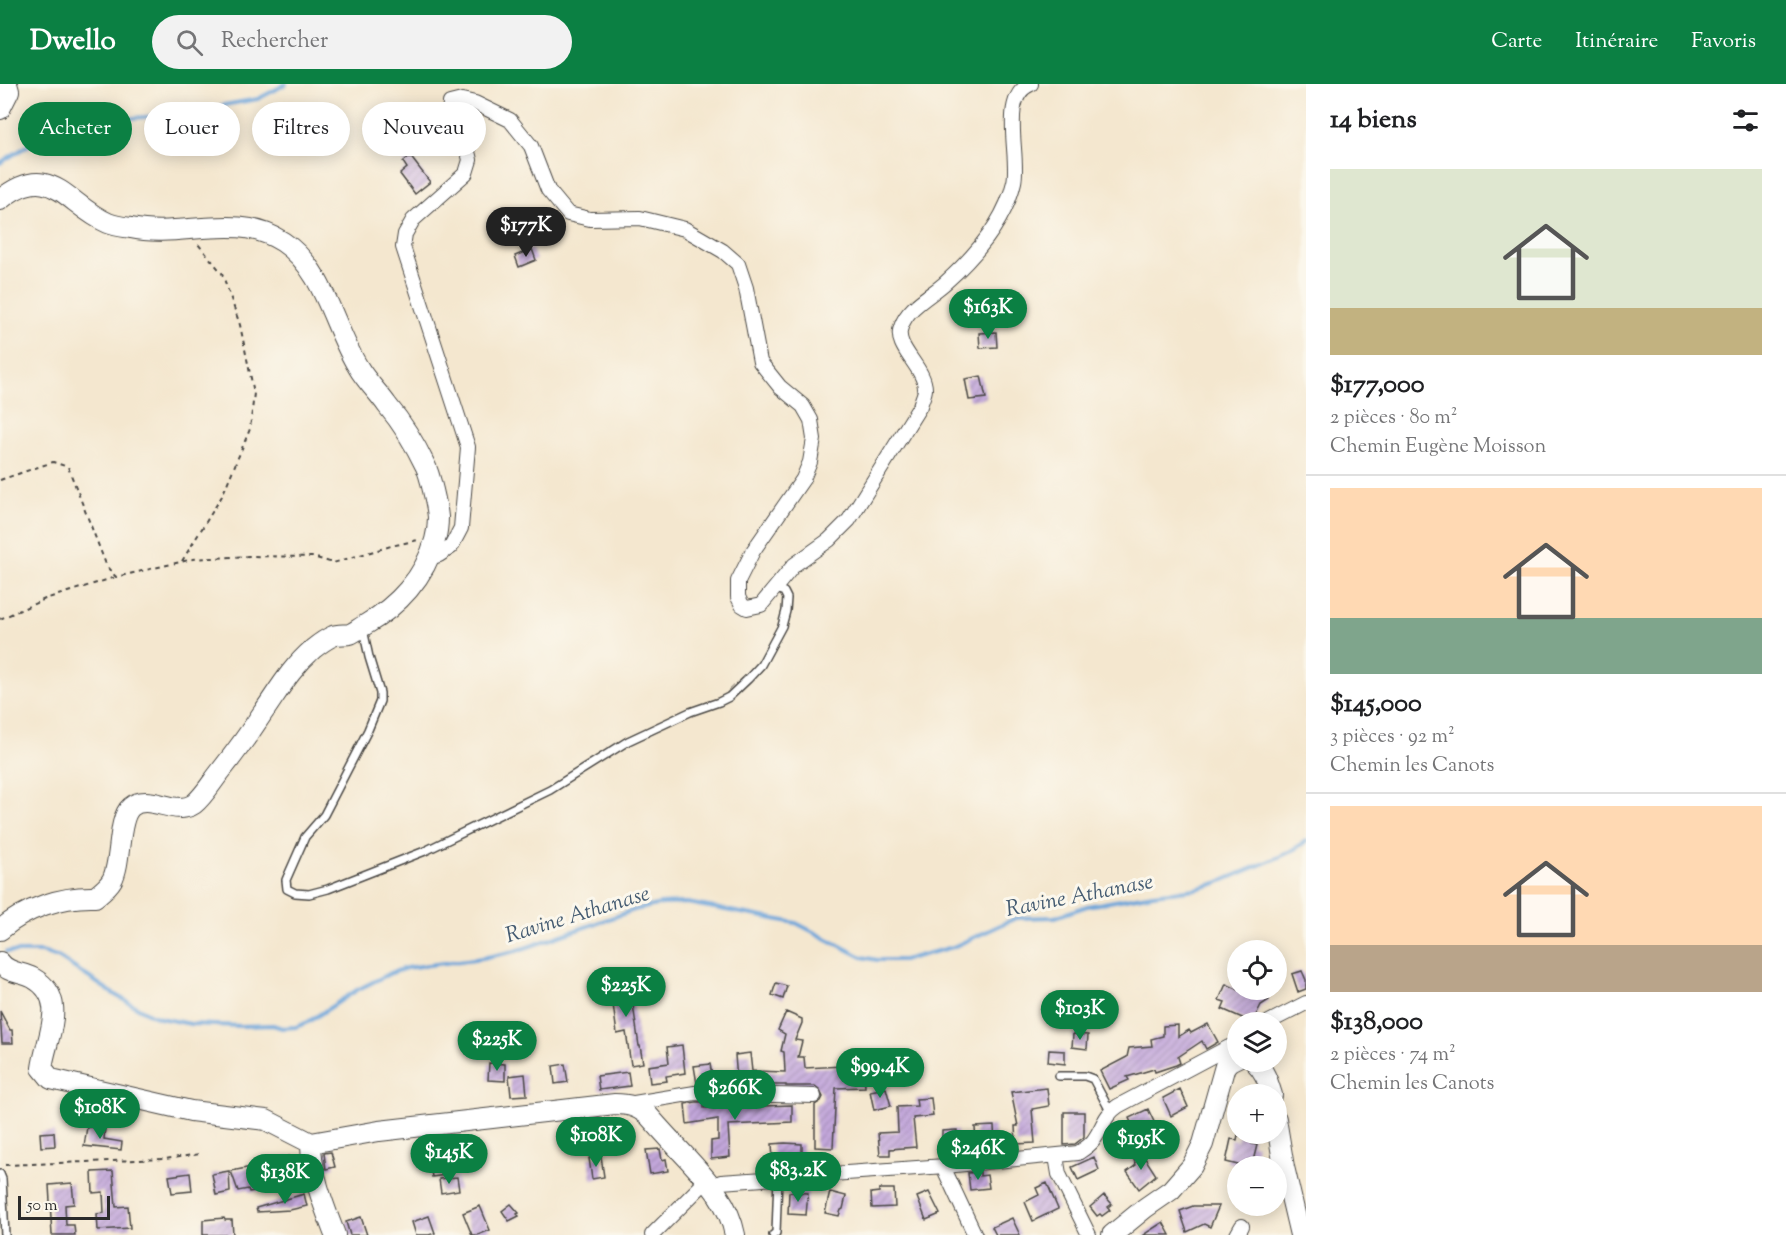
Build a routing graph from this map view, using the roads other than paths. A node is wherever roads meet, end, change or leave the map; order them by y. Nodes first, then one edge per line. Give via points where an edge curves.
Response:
1 (7, 84) edge
2 (1031, 84) edge
3 (0, 109) edge
4 (0, 200) edge
5 (429, 558) junction
6 (776, 588) junction
7 (363, 626) junction
8 (0, 930) edge
9 (0, 962) edge
10 (1306, 1002) edge
11 (1287, 1012) edge
12 (1227, 1053) edge
13 (1227, 1062) edge
14 (1059, 1076) dead end
15 (814, 1096) dead end
16 (626, 1104) junction
17 (1110, 1111) junction
18 (311, 1143) junction
19 (1280, 1144) edge
20 (1056, 1156) junction
21 (945, 1166) junction
22 (0, 1174) edge
23 (778, 1177) junction
24 (710, 1183) junction
25 (1117, 1233) edge
26 (5, 1235) edge
27 (335, 1235) edge
28 (652, 1235) edge
29 (735, 1235) edge
30 (773, 1235) edge
31 (975, 1235) edge
32 (1089, 1235) edge
33 (1300, 1235) edge

1 - 3 street via 9,91
2 - 6 street via 1018,95 1013,108 1015,176 998,222 976,252 911,310 900,328 900,342 921,374 925,389 920,406 849,520 830,540 794,565
4 - 5 street via 15,188 35,183 55,186 108,223 136,230 233,226 281,240 315,279 356,365 427,467 438,516
5 - 6 street via 451,547 461,528 468,447 403,247 413,220 466,173 470,160 466,144 449,114 450,103 462,100 510,120 531,146 548,190 568,214 590,219 640,218 685,229 738,264 760,362 780,387 803,406 811,420 814,439 803,479 753,551 738,581 738,597 747,608 761,605
5 - 7 street via 400,599
6 - 7 lane via 787,598 782,627 761,665 729,697 628,741 550,790 425,851 328,890 295,893 287,889 290,868 305,837 324,815 337,791 380,700
7 - 8 street via 351,633 334,635 315,647 288,674 245,740 192,806 176,808 140,802 131,807 125,816 116,871 95,897 76,896 32,909
9 - 18 street via 4,969 34,979 54,1001 55,1014 42,1068 51,1079 191,1111 266,1120
10 - 11 street
12 - 17 street
13 - 25 street via 1203,1144 1192,1166 1171,1190
14 - 17 lane via 1093,1079
15 - 16 street via 695,1093
16 - 18 street via 379,1131
16 - 24 street via 648,1115
17 - 20 street via 1088,1146 1078,1153
18 - 27 street via 311,1159
19 - 33 street
20 - 21 street
20 - 32 street via 1059,1174
21 - 23 street
21 - 31 street
22 - 26 lane
23 - 24 street
23 - 30 lane
24 - 28 street
24 - 29 street via 728,1210

